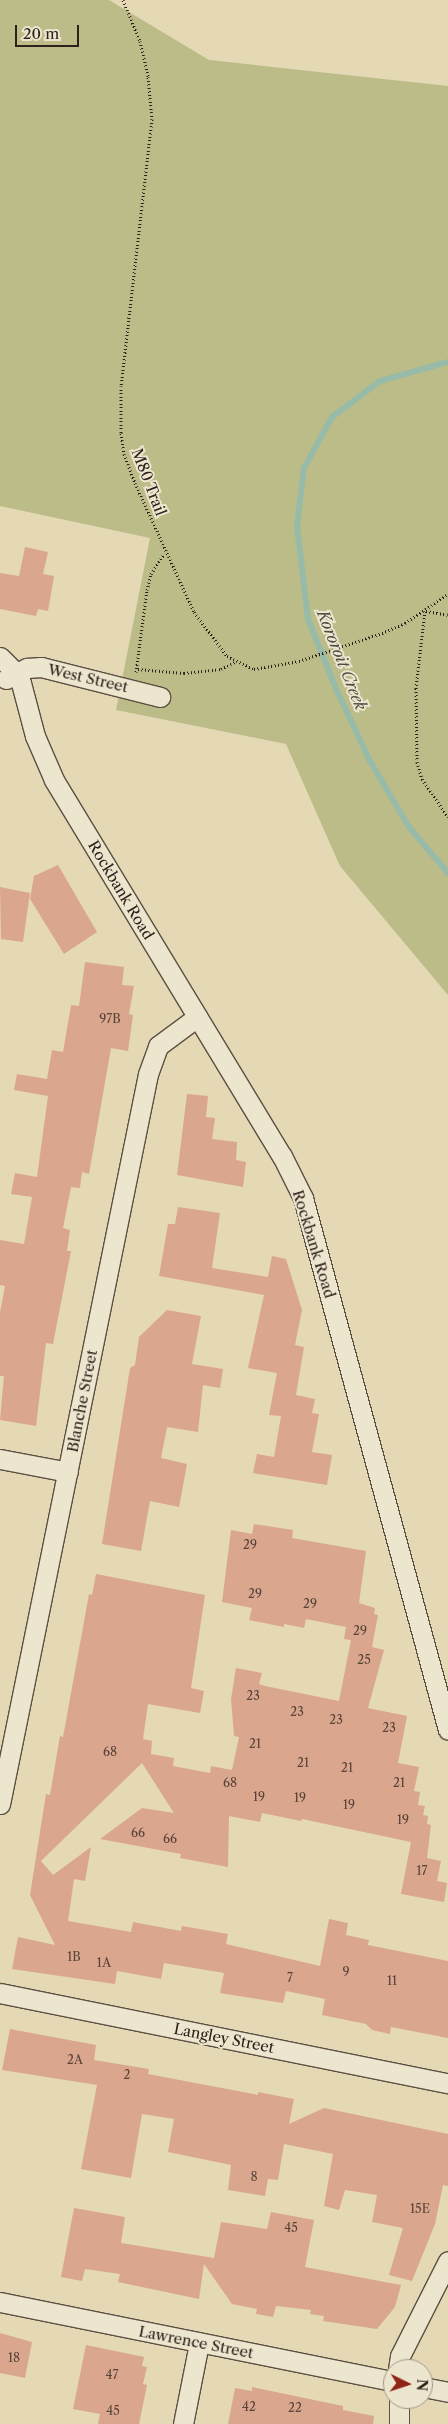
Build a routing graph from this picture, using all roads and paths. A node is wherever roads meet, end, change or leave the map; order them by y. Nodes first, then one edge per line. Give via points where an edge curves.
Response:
1 (123, 0) edge
2 (165, 554) junction
3 (448, 594) edge
4 (426, 611) junction
5 (448, 615) edge
6 (0, 657) edge
7 (235, 662) junction
8 (136, 669) junction
9 (7, 675) edge
10 (133, 688) junction
11 (160, 697) dead end
12 (448, 817) edge
13 (197, 1017) junction
14 (0, 1459) edge
15 (68, 1472) junction
16 (448, 1730) edge
17 (0, 1804) edge
18 (0, 1994) edge
19 (448, 2083) edge
20 (448, 2261) edge
21 (0, 2302) edge
22 (199, 2342) junction
23 (400, 2359) edge
24 (383, 2379) edge
25 (433, 2389) edge
26 (448, 2392) edge
27 (399, 2409) edge
28 (183, 2424) edge
29 (399, 2424) edge

1 - 2 path, M80 Trail via 140,41 152,119 121,386 121,432 124,454
2 - 7 path, M80 Trail via 205,631
2 - 8 path via 152,574 147,590
3 - 4 path
4 - 5 path
4 - 7 path via 405,623 299,661 254,669
4 - 12 path via 416,688 417,762 422,779
6 - 9 street
7 - 8 path via 220,669 184,673
8 - 10 path
9 - 10 street, West Street via 41,666
9 - 13 street, Rockbank Road via 23,738 38,764 54,780
10 - 11 street, West Street
13 - 15 street, Blanche Street via 158,1046 148,1074
13 - 16 street, Rockbank Road via 282,1156 303,1198
14 - 15 street
15 - 17 street, Blanche Street
18 - 19 street, Langley Street
20 - 23 street
21 - 22 street, Lawrence Street
22 - 24 street, Lawrence Street
22 - 28 street
25 - 26 street
27 - 29 street

